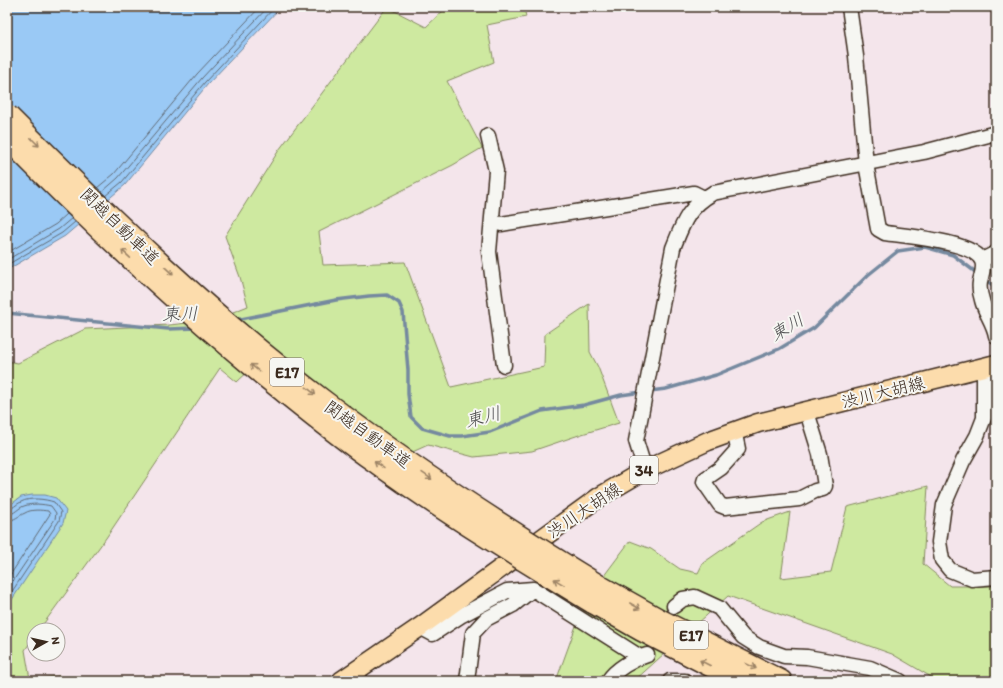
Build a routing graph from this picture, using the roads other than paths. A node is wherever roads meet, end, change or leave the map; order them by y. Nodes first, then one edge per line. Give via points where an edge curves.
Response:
1 (849, 7) edge
2 (7, 115) edge
3 (996, 133) edge
4 (488, 136) dead end
5 (7, 138) edge
6 (866, 164) junction
7 (704, 198) junction
8 (492, 222) junction
9 (996, 253) edge
10 (982, 264) junction
11 (996, 336) edge
12 (504, 365) dead end
13 (990, 365) edge
14 (807, 412) junction
15 (734, 430) junction
16 (645, 470) junction
17 (996, 577) edge
18 (533, 589) junction
19 (597, 594) junction
20 (674, 606) dead end
21 (420, 627) junction
22 (341, 681) edge
23 (467, 681) edge
24 (608, 681) edge
25 (670, 681) edge
26 (685, 681) edge
27 (740, 681) edge
28 (782, 681) edge
29 (900, 681) edge

1 - 6 street
2 -> 19 highway, 関越自動車道 / E17, bridge via 119,226 187,289 255,346 389,450 521,538
3 - 6 street
4 - 8 street via 496,171
19 -> 5 highway, 関越自動車道 / E17, bridge via 507,550 372,460 307,410 180,304
6 - 7 street via 713,193
6 - 10 street via 878,229 885,233 949,242 974,253
7 - 8 street via 694,193 501,224
7 - 16 street via 690,210 673,248 636,441
8 - 12 street via 489,252
9 - 10 street
10 - 11 street via 979,283 982,300
13 - 14 main road, 渋川大胡線 / 34
13 - 17 street via 984,418 944,505 939,542 942,560 950,570 972,579
14 - 15 main road, 渋川大胡線 / 34
14 - 15 street via 820,454 825,486 799,499 725,507 720,505 704,482 722,468 738,449
15 - 16 main road, 渋川大胡線 / 34
16 - 21 main road, 渋川大胡線 / 34 via 599,497
18 - 21 street via 507,591 462,614 433,634
18 - 23 street via 513,605 486,619 473,633
18 - 24 street via 644,656 618,670
27 -> 19 highway, 関越自動車道 / E17 via 641,630
19 -> 28 highway, 関越自動車道 / E17 via 660,620
20 - 29 street via 683,599 696,597 719,608 743,637 760,647 784,656 807,657 870,668
21 - 22 main road, 渋川大胡線 / 34
25 - 26 street

